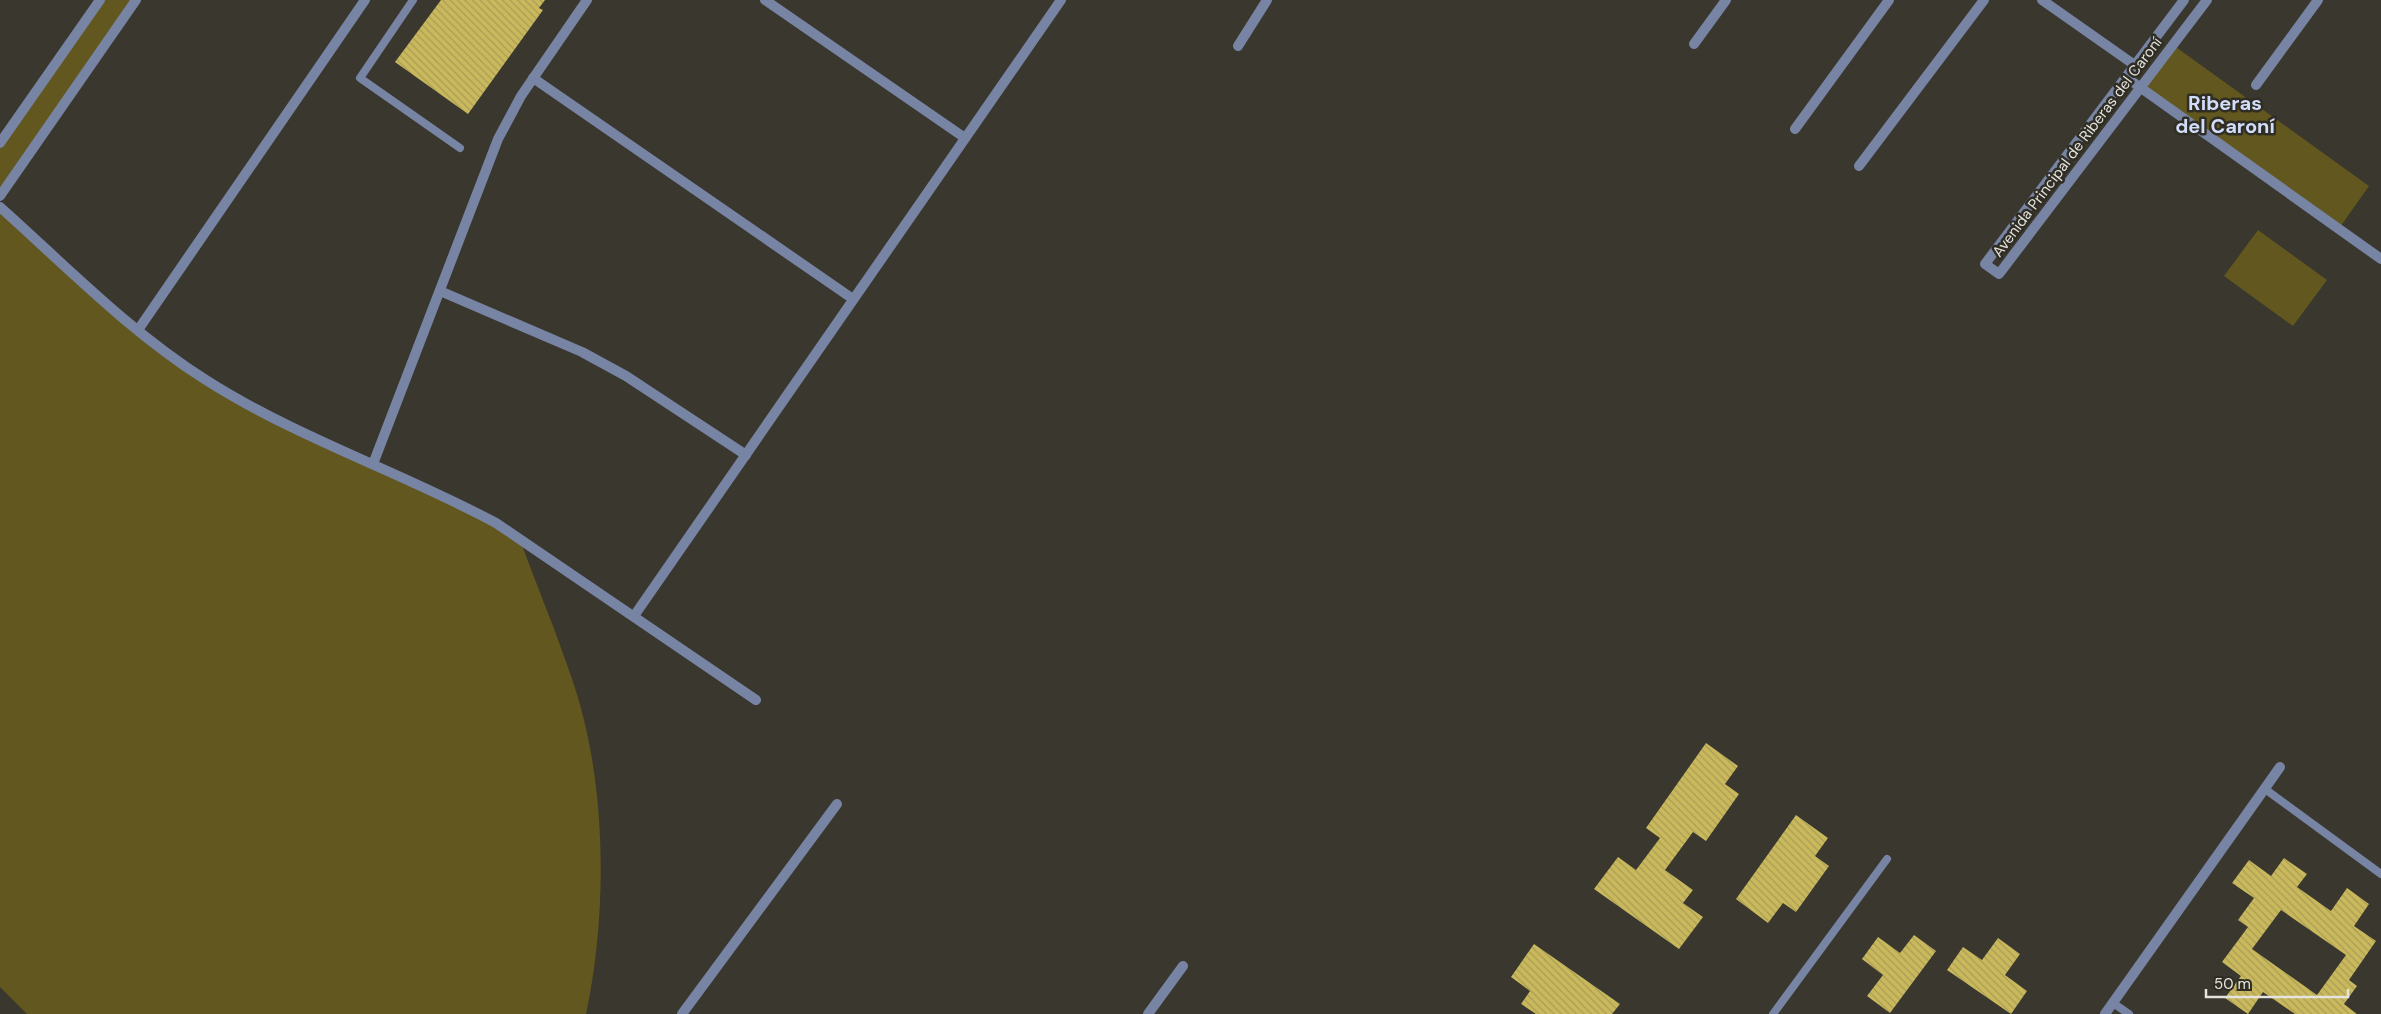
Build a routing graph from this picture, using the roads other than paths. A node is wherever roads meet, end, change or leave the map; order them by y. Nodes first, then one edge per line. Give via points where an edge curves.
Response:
1 (100, 0) edge
2 (136, 0) edge
3 (366, 0) edge
4 (413, 0) edge
5 (587, 0) edge
6 (765, 0) edge
7 (1061, 0) edge
8 (1268, 0) edge
9 (1726, 0) edge
10 (1888, 0) edge
11 (1984, 0) edge
12 (2042, 0) edge
13 (2184, 0) edge
14 (2207, 0) edge
15 (2318, 0) edge
16 (1694, 44) dead end
17 (1238, 46) dead end
18 (2136, 66) junction
19 (533, 78) junction
20 (2126, 78) junction
21 (2256, 85) dead end
22 (2140, 88) junction
23 (1795, 128) dead end
24 (965, 138) junction
25 (0, 143) edge
26 (460, 148) dead end
27 (1859, 166) dead end
28 (0, 196) edge
29 (0, 207) edge
30 (2381, 260) edge
31 (440, 292) junction
32 (854, 299) junction
33 (138, 330) junction
34 (746, 454) junction
35 (373, 464) junction
36 (634, 616) junction
37 (756, 700) dead end
38 (2280, 767) dead end
39 (2265, 789) junction
40 (837, 804) dead end
41 (1887, 860) dead end
42 (2381, 874) edge
43 (1183, 966) dead end
44 (2113, 1003) junction
45 (682, 1014) edge
46 (1148, 1014) edge
47 (1773, 1014) edge
48 (2106, 1014) edge
49 (2129, 1014) edge

1 - 25 street
2 - 28 street
3 - 33 street
4 - 26 lane via 360,78
5 - 19 street
6 - 24 street
7 - 24 street
8 - 17 street
9 - 16 street
10 - 23 street
11 - 27 street
12 - 18 street
13 - 18 street, Avenida Principal de Riberas del Caroní
14 - 22 street, Avenida Principal de Riberas del Caroní
15 - 21 street
18 - 20 street, Avenida Principal de Riberas del Caroní
19 - 31 street via 498,140
19 - 32 street
20 - 22 street
20 - 22 street, Avenida Principal de Riberas del Caroní via 1985,264 1999,274
22 - 30 street
24 - 32 street
29 - 33 street
31 - 34 street via 582,352 626,376
31 - 35 street
32 - 34 street
33 - 35 street via 237,399
34 - 36 street
35 - 36 street via 496,523
36 - 37 street
38 - 39 street
39 - 42 lane
39 - 44 street
40 - 45 street
41 - 47 lane
43 - 46 street
44 - 48 street
44 - 49 lane

